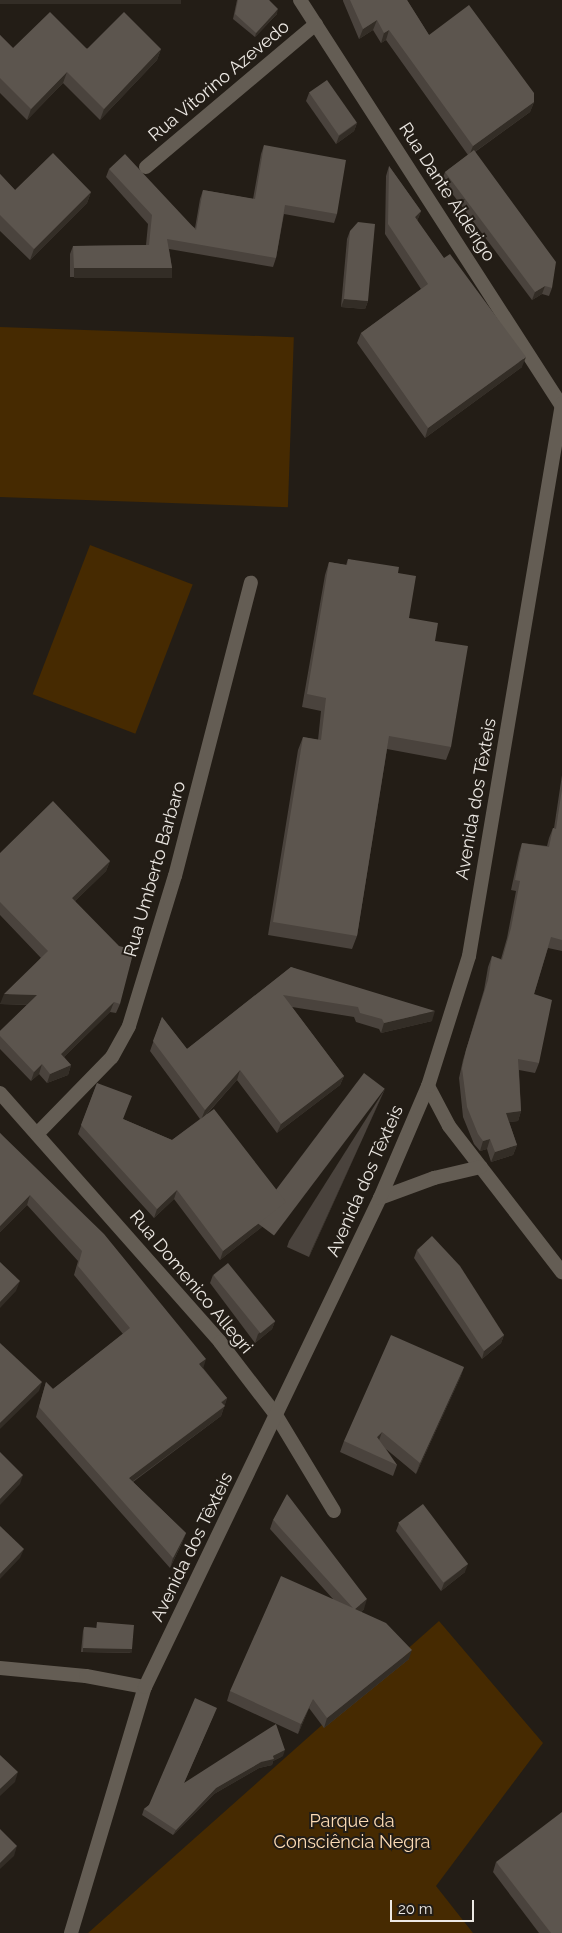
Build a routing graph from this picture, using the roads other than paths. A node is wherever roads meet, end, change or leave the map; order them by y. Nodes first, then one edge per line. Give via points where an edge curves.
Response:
1 (300, 0) edge
2 (316, 24) junction
3 (146, 167) dead end
4 (562, 405) edge
5 (251, 583) dead end
6 (428, 1086) junction
7 (0, 1093) edge
8 (37, 1134) junction
9 (481, 1167) junction
10 (380, 1198) junction
11 (562, 1272) edge
12 (276, 1415) junction
13 (334, 1511) dead end
14 (0, 1668) edge
15 (144, 1687) junction
16 (71, 1933) edge

1 - 2 street, Rua Dante Alderigo
2 - 3 street, Rua Vitorino Azevedo
2 - 4 street, Rua Dante Alderigo
4 - 6 street, Avenida dos Têxteis via 469,956
5 - 8 street, Rua Umberto Barbaro via 175,876 129,1026 112,1057
6 - 9 street via 449,1126
6 - 10 street, Avenida dos Têxteis
7 - 8 street, Rua Domenico Allegri
8 - 12 street, Rua Domenico Allegri via 220,1342
9 - 10 street via 434,1178
9 - 11 street
10 - 12 street, Avenida dos Têxteis
12 - 13 street, Rua Domenico Allegri
12 - 15 street, Avenida dos Têxteis
14 - 15 street via 86,1676
15 - 16 street, Avenida dos Têxteis

